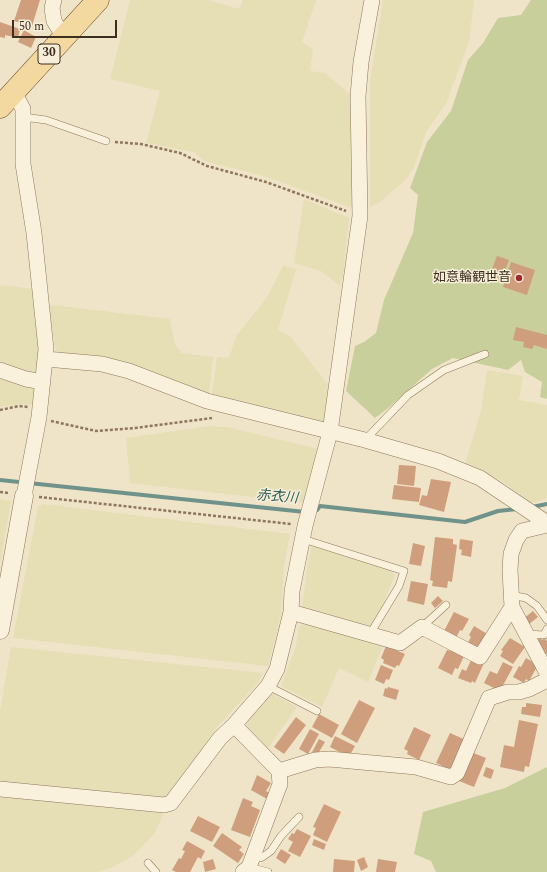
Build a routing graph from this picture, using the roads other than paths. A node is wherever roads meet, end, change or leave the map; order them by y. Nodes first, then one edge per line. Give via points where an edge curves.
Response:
1 (54, 0) edge
2 (98, 0) edge
3 (372, 0) edge
4 (64, 37) junction
5 (14, 92) junction
6 (0, 108) edge
7 (23, 117) junction
8 (106, 141) road end
9 (485, 354) dead end
10 (46, 359) junction
11 (0, 370) edge
12 (43, 382) junction
13 (330, 432) junction
14 (365, 440) junction
15 (24, 496) joint
16 (547, 524) edge
17 (304, 533) junction
18 (512, 601) junction
19 (446, 605) dead end
20 (291, 612) junction
21 (547, 620) edge
22 (422, 627) junction
23 (547, 629) edge
24 (0, 630) edge
25 (370, 634) junction
26 (525, 634) junction
27 (547, 673) edge
28 (547, 680) edge
29 (268, 686) junction
30 (317, 711) dead end
31 (234, 725) junction
32 (279, 771) junction
33 (0, 789) edge
34 (298, 817) dead end
35 (148, 863) dead end
36 (248, 865) edge
37 (156, 872) edge
38 (268, 872) edge

1 - 4 street via 54,21
2 - 4 main road, 30
3 - 13 street via 358,96 360,216
4 - 5 main road, 30
5 - 6 main road, 30
5 - 7 street via 21,104
7 - 8 lane via 46,120
7 - 10 street via 23,164 42,298
9 - 14 lane via 444,370 414,391
10 - 12 street
10 - 13 street via 102,364 129,371 207,401
11 - 12 street
12 - 15 street
13 - 14 street
13 - 17 street
14 - 16 street via 438,461 480,478
15 - 24 street
16 - 18 street via 522,531 516,540 511,554
17 - 20 street via 292,591
17 - 25 lane via 404,571 399,586
18 - 21 lane via 526,598 537,606
18 - 22 street via 480,657
18 - 26 street
19 - 22 lane
20 - 25 street
20 - 29 street via 278,670
22 - 25 street via 400,643
23 - 26 lane via 544,635
26 - 27 street
28 - 32 street via 529,689 489,698 457,773 451,777 416,767 329,759 315,760
29 - 30 lane
29 - 31 street
31 - 32 street
31 - 33 street via 220,738 171,803 164,805
32 - 36 street via 280,784
34 - 36 lane via 271,851
35 - 37 lane
36 - 38 lane

